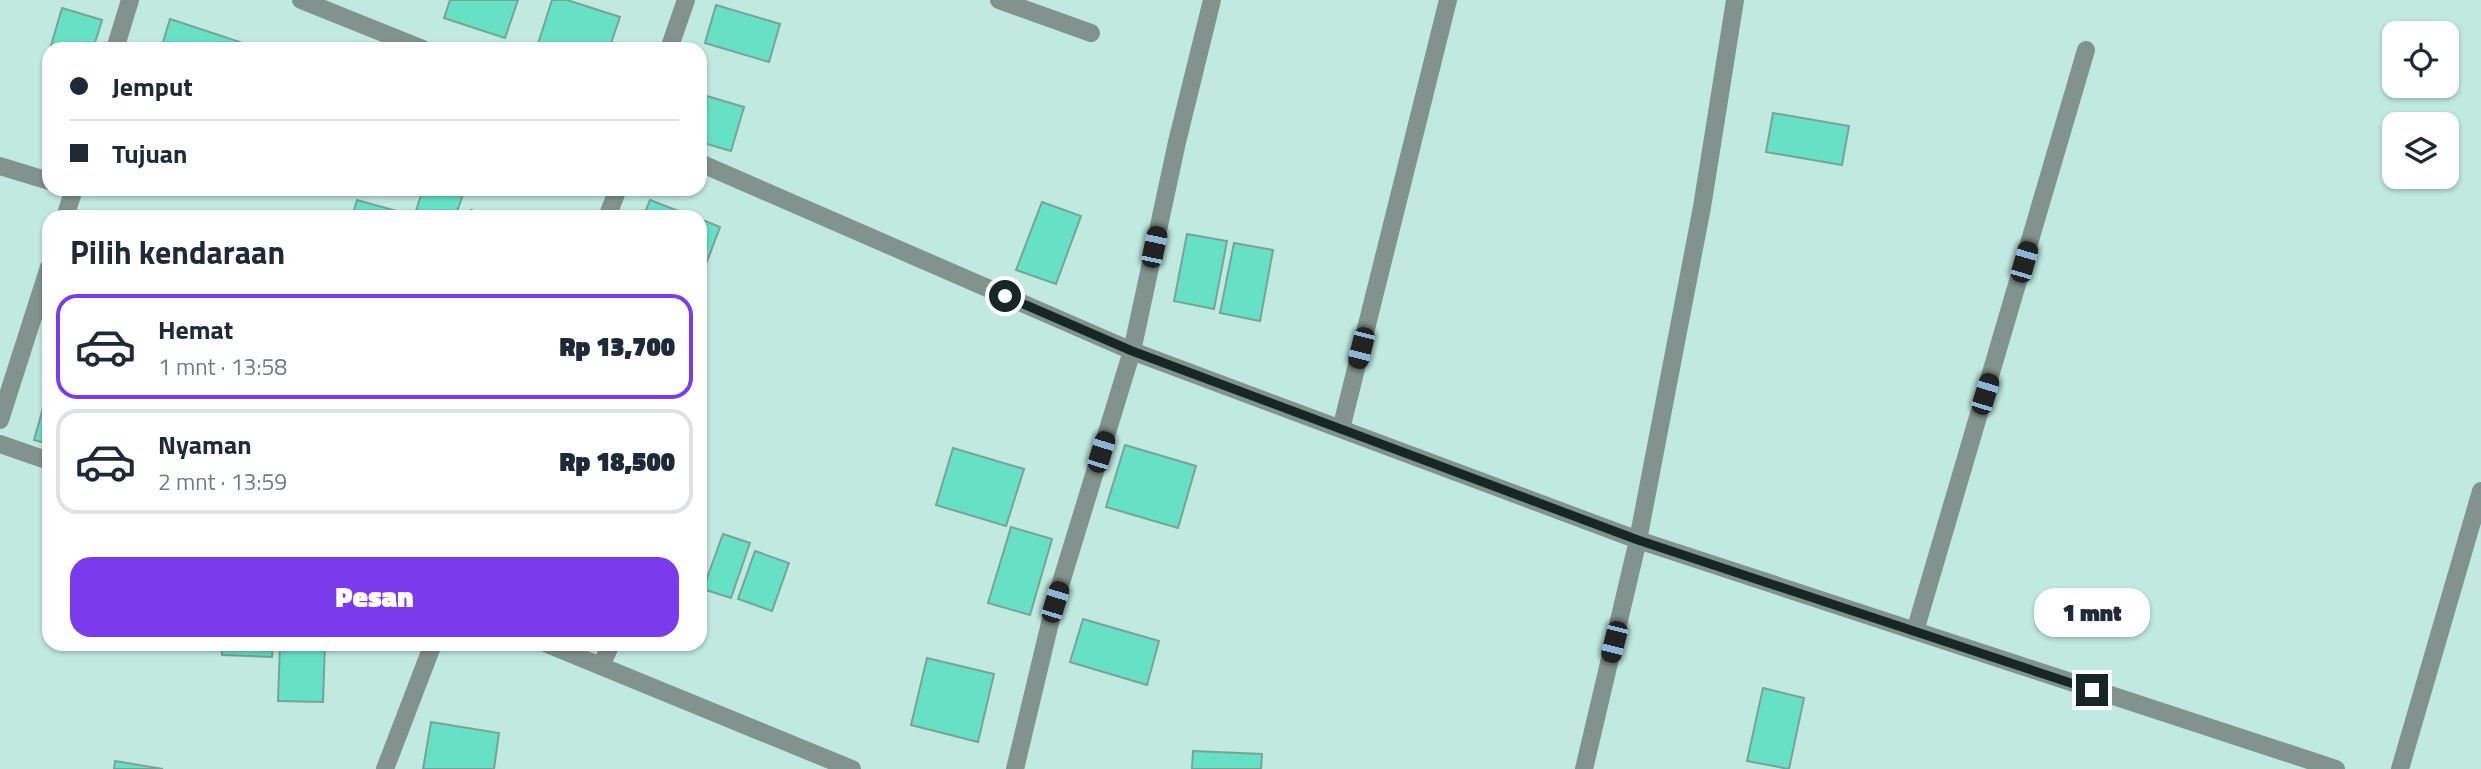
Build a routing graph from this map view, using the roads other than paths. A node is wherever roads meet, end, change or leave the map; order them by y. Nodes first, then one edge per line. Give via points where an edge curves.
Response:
1 (130, 0) edge
2 (301, 0) edge
3 (685, 0) edge
4 (999, 0) edge
5 (1212, 0) edge
6 (1448, 0) edge
7 (1735, 0) edge
8 (1091, 33) dead end
9 (117, 42) edge
10 (405, 42) edge
11 (671, 42) edge
12 (2086, 50) dead end
13 (0, 166) edge
14 (707, 166) edge
15 (42, 179) edge
16 (42, 289) edge
17 (1132, 351) junction
18 (0, 420) edge
19 (1341, 429) junction
20 (0, 444) edge
21 (42, 459) edge
22 (2481, 491) edge
23 (1638, 540) junction
24 (1915, 631) junction
25 (430, 651) edge
26 (564, 651) edge
27 (608, 651) edge
28 (601, 666) junction
29 (385, 769) edge
30 (852, 769) edge
31 (1016, 769) edge
32 (1584, 769) edge
33 (2336, 769) edge
34 (2400, 769) edge

1 - 9 street
2 - 10 street
3 - 11 street
4 - 8 street
5 - 17 street
6 - 19 street
7 - 23 street via 1702,207
12 - 24 street
13 - 15 street
14 - 17 street
16 - 18 street
17 - 19 street
17 - 31 street via 1055,602
19 - 23 street
20 - 21 street
22 - 34 street
23 - 24 street
23 - 32 street
24 - 33 street
25 - 29 street
26 - 28 street
27 - 28 street
28 - 30 street

